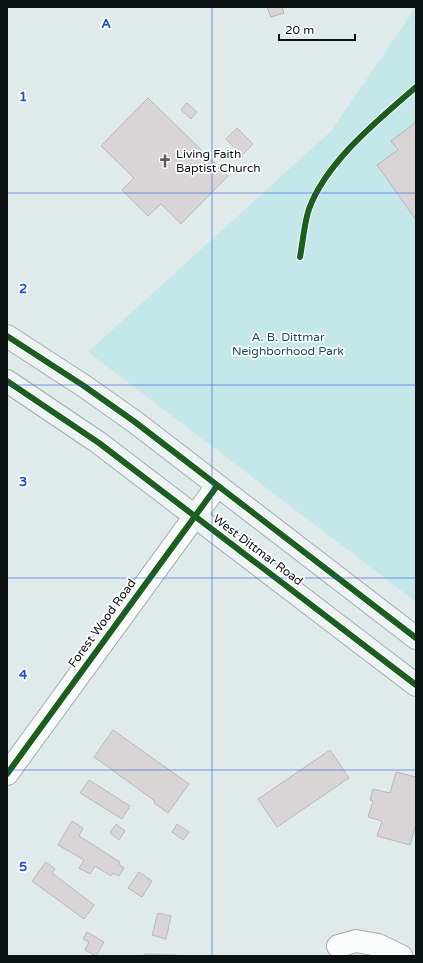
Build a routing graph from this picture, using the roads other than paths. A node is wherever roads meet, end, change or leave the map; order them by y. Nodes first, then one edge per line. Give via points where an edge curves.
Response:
1 (7, 336) edge
2 (7, 381) edge
3 (216, 486) junction
4 (194, 515) junction
5 (416, 638) edge
6 (416, 685) edge
7 (7, 774) edge
8 (338, 946) dead end
9 (401, 956) edge

1 - 3 street via 135,422
2 - 4 street, West Dittmar Road via 100,443
3 - 4 street, Forest Wood Road
3 - 5 street
4 - 6 street, West Dittmar Road
4 - 7 street, Forest Wood Road
8 - 9 street via 356,941 378,945

